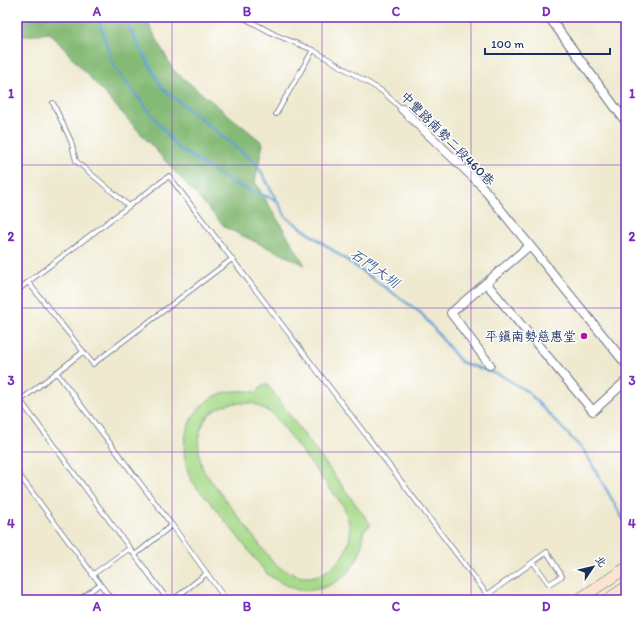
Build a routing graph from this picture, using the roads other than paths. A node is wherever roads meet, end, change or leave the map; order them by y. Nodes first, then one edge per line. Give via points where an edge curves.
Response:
1 (242, 17) edge
2 (549, 17) edge
3 (313, 50) junction
4 (53, 103) dead end
5 (402, 109) joint
6 (276, 114) dead end
7 (626, 122) edge
8 (129, 206) junction
9 (529, 246) junction
10 (232, 259) junction
11 (28, 282) junction
12 (486, 283) junction
13 (17, 291) edge
14 (83, 352) junction
15 (626, 364) edge
16 (490, 365) dead end
17 (56, 372) junction
18 (626, 381) edge
19 (19, 401) edge
20 (17, 472) edge
21 (172, 525) junction
22 (130, 548) junction
23 (135, 555) junction
24 (534, 562) junction
25 (626, 568) edge
26 (207, 573) junction
27 (92, 575) junction
28 (100, 584) junction
29 (626, 587) edge
30 (488, 594) junction
31 (79, 600) edge
32 (112, 600) edge
33 (168, 600) edge
34 (173, 600) edge
35 (226, 600) edge
36 (480, 600) edge
37 (578, 600) edge
38 (608, 600) edge

1 - 3 lane, 中豐路南勢二段460巷 via 276,36
2 - 7 street
3 - 5 lane, 中豐路南勢二段460巷 via 382,91
3 - 6 lane
4 - 8 lane via 72,141 76,162
5 - 9 street, 中豐路南勢二段460巷 via 479,183
8 - 10 lane via 168,176
8 - 11 lane
9 - 12 street
9 - 15 street, 中豐路南勢二段460巷
10 - 14 lane via 93,364
10 - 30 lane
11 - 13 lane
11 - 14 lane
12 - 16 street via 451,313
12 - 18 street via 593,410
14 - 17 lane
17 - 19 lane
17 - 21 lane
19 - 22 lane
20 - 27 lane
21 - 23 lane
21 - 26 lane
22 - 23 lane
22 - 27 lane
23 - 33 lane
24 - 24 lane via 547,552 562,576 549,584
24 - 30 lane
25 - 37 main road
26 - 34 lane
26 - 35 lane
27 - 28 lane
28 - 31 lane
28 - 32 lane
29 - 38 main road
30 - 36 lane

